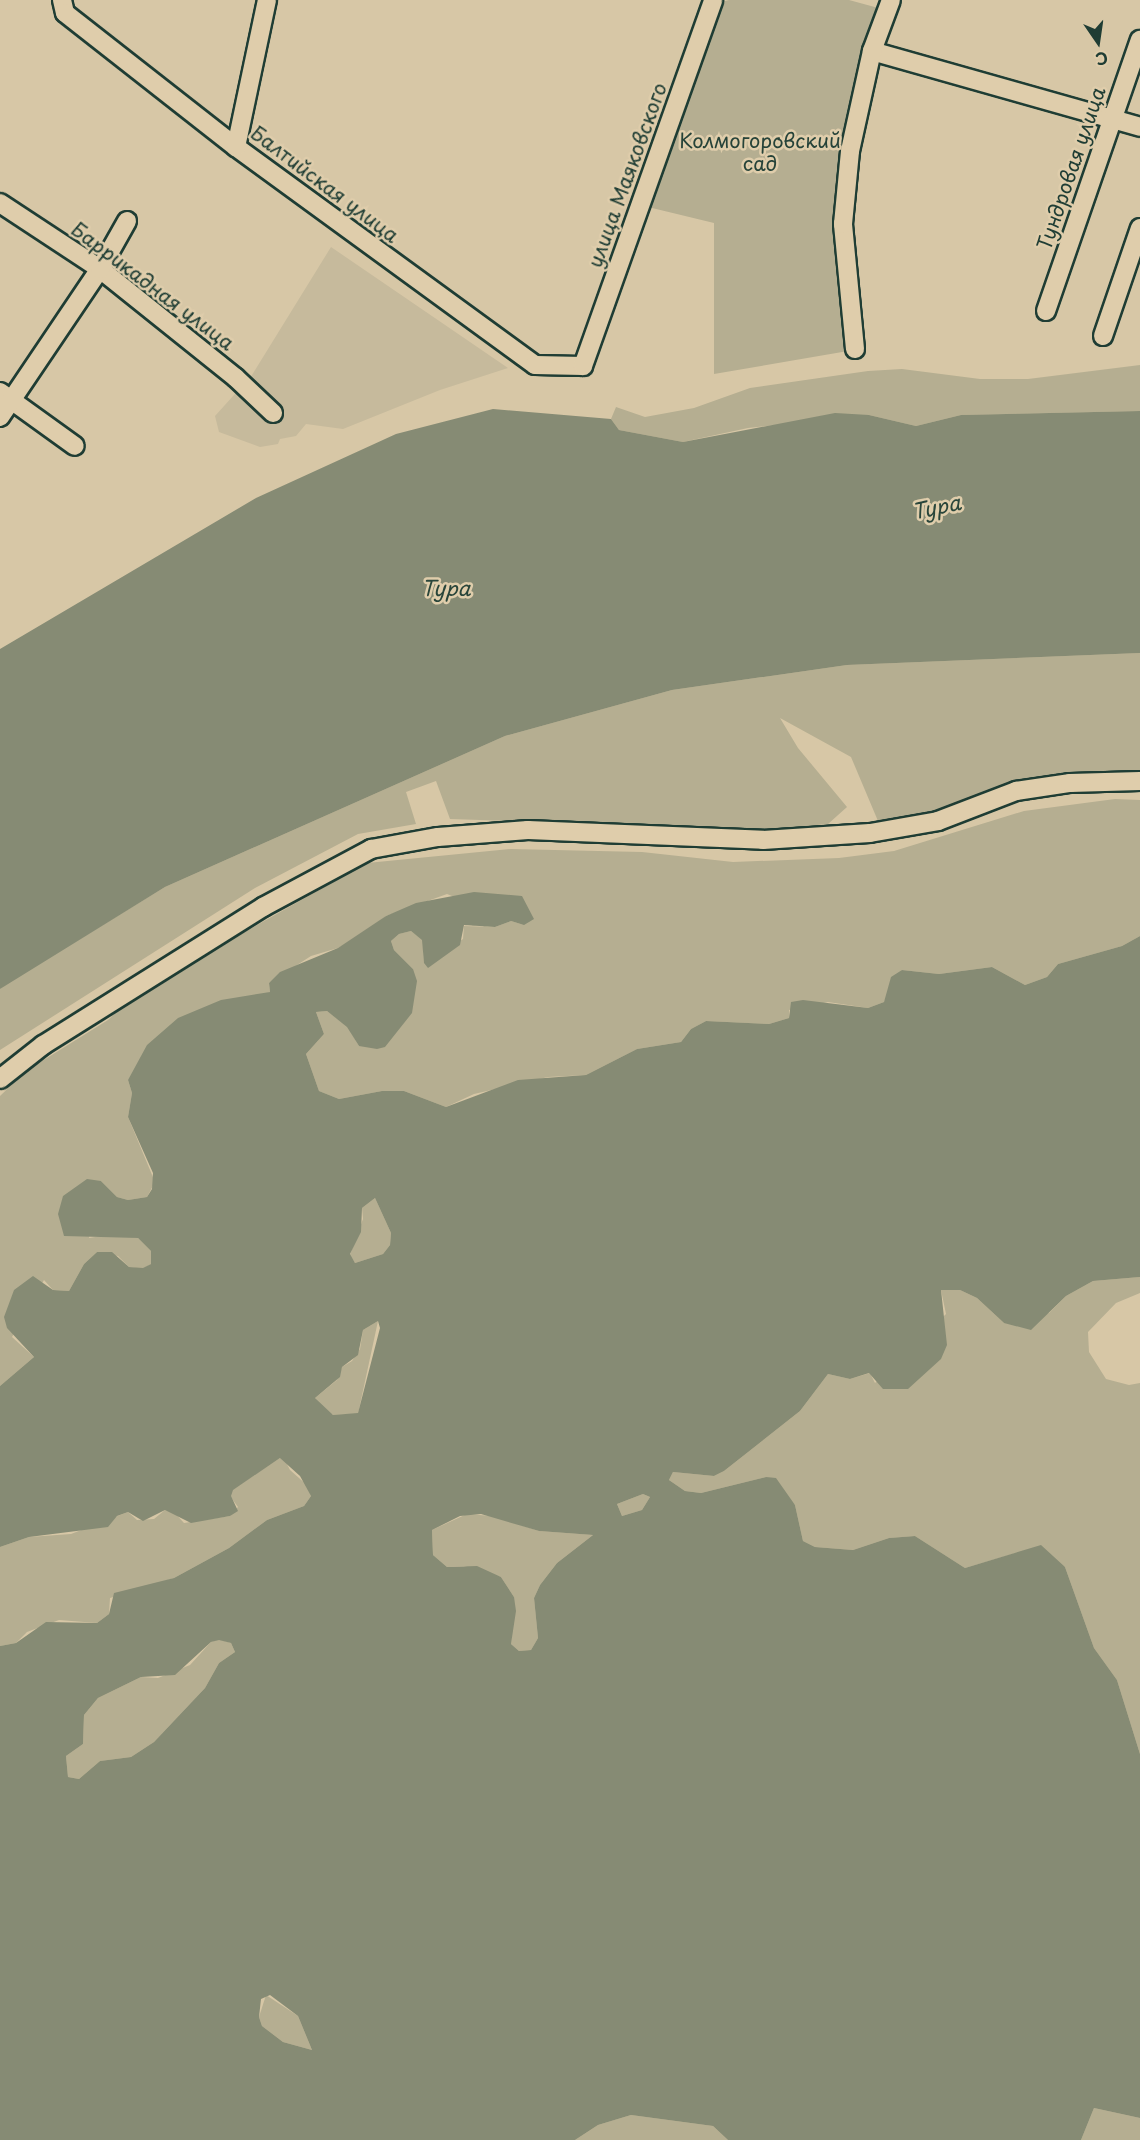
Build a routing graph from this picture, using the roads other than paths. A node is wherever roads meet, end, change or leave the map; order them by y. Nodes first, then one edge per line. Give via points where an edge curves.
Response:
1 (62, 0) edge
2 (267, 0) edge
3 (713, 0) edge
4 (891, 0) edge
5 (1140, 40) edge
6 (872, 51) junction
7 (1111, 120) junction
8 (1140, 127) edge
9 (236, 147) junction
10 (0, 203) edge
11 (127, 222) dead end
12 (1140, 228) edge
13 (100, 269) junction
14 (1046, 311) dead end
15 (1103, 336) dead end
16 (855, 349) dead end
17 (583, 366) joint
18 (6, 396) edge
19 (273, 413) dead end
20 (0, 417) edge
21 (75, 446) dead end
22 (1140, 781) edge
23 (0, 1079) edge

1 - 9 street, Балтийская улица via 64,13
2 - 9 street
3 - 17 street, улица Маяковского
4 - 6 street
5 - 7 street, Тундровая улица
6 - 7 street
6 - 16 street via 850,151 843,224
7 - 8 street
7 - 14 street, Тундровая улица
9 - 17 street, Балтийская улица via 535,365
10 - 13 street, Баррикадная улица
11 - 13 street
12 - 15 street
13 - 18 street
13 - 19 street, Баррикадная улица via 236,378
18 - 20 street
18 - 21 street
22 - 23 street via 1070,783 1016,791 938,821 870,833 764,840 528,830 438,837 371,849 263,907 43,1045

